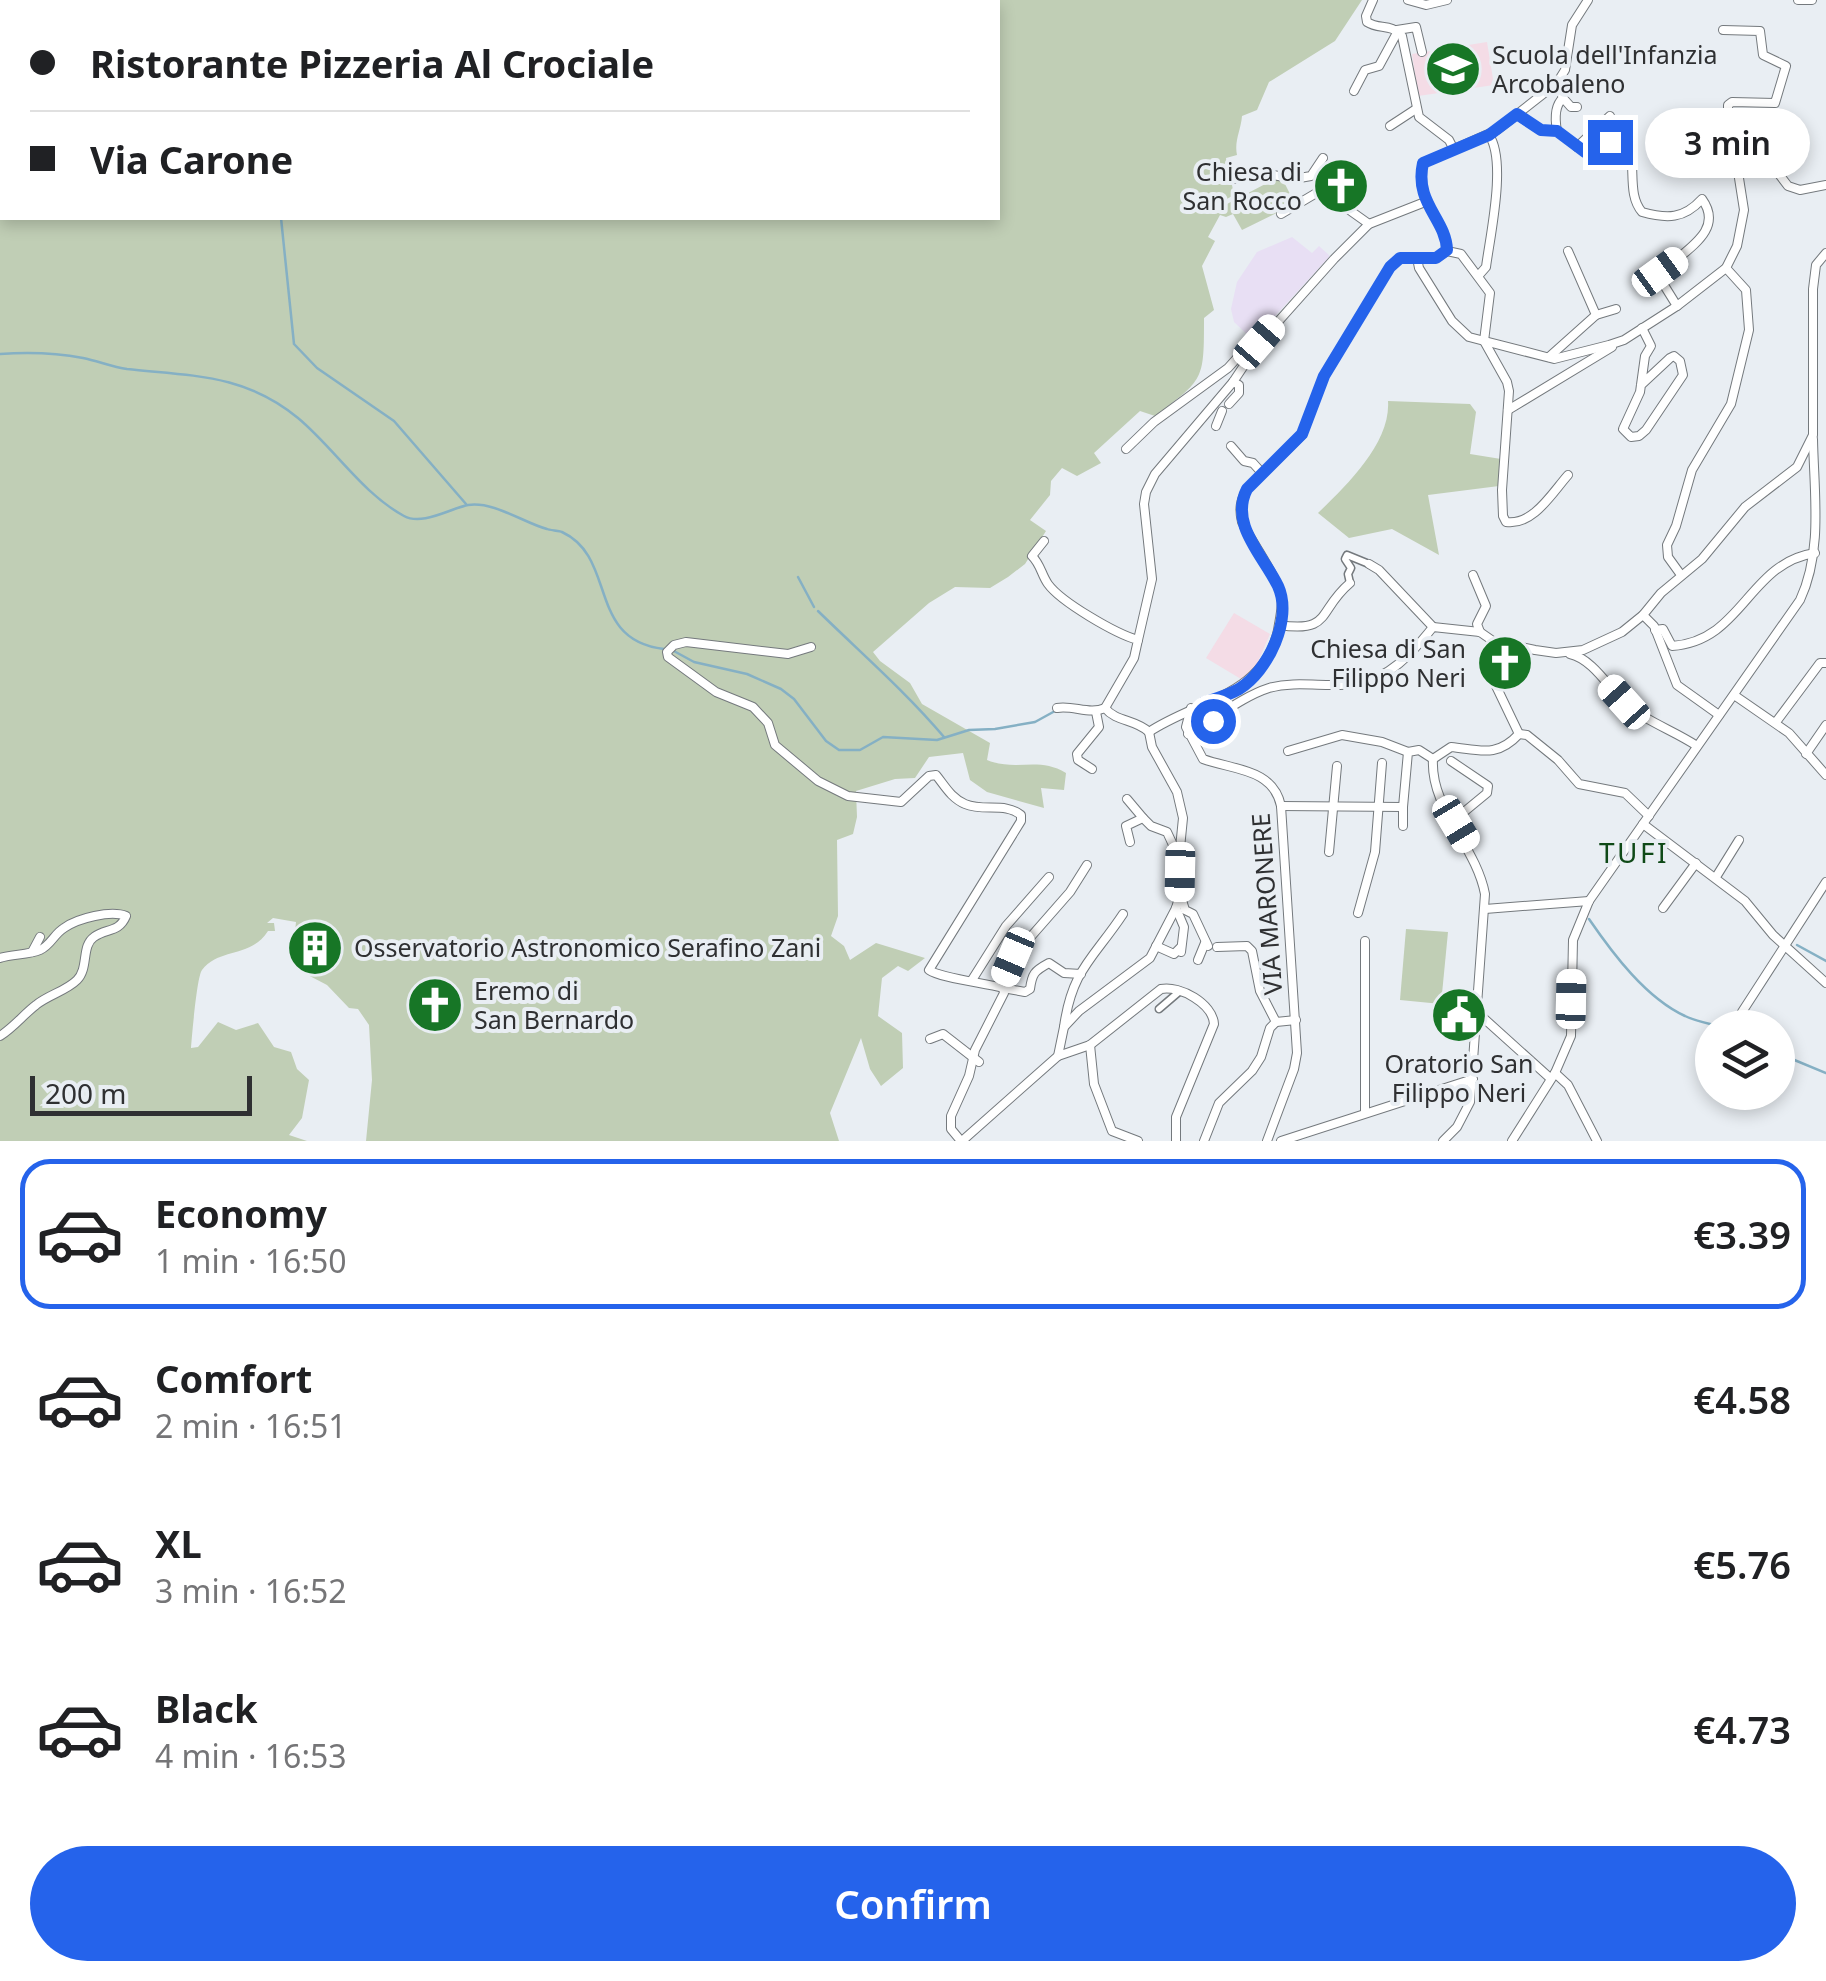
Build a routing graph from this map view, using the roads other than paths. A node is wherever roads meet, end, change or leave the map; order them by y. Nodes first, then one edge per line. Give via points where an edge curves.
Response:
1 (1374, 0) edge
2 (1408, 0) edge
3 (1447, 0) edge
4 (1588, 0) edge
5 (1798, 0) edge
6 (1812, 0) edge
7 (1723, 30) dead end
8 (1398, 31) junction
9 (1422, 52) dead end
10 (1557, 84) junction
11 (1354, 91) dead end
12 (1563, 98) junction
13 (1578, 107) dead end
14 (1416, 108) junction
15 (1517, 114) junction
16 (1610, 116) dead end
17 (1390, 126) dead end
18 (1557, 131) junction
19 (1489, 135) junction
20 (1744, 146) junction
21 (1577, 147) junction
22 (1453, 148) junction
23 (1323, 158) dead end
24 (1230, 170) dead end
25 (1826, 185) edge
26 (1425, 202) junction
27 (1280, 214) dead end
28 (1368, 224) junction
29 (1447, 250) junction
30 (1568, 251) dead end
31 (1826, 253) edge
32 (1417, 258) junction
33 (1726, 268) junction
34 (1479, 275) junction
35 (1678, 306) junction
36 (1616, 309) dead end
37 (1596, 315) junction
38 (1642, 328) junction
39 (1259, 342) junction
40 (1484, 342) junction
41 (1619, 342) junction
42 (1549, 357) junction
43 (1234, 382) junction
44 (1641, 385) junction
45 (1229, 404) dead end
46 (1508, 410) junction
47 (1222, 412) dead end
48 (1216, 426) dead end
49 (1813, 435) junction
50 (1231, 446) dead end
51 (1126, 449) dead end
52 (1797, 467) junction
53 (1814, 471) junction
54 (1262, 473) junction
55 (1568, 474) dead end
56 (1044, 541) dead end
57 (1815, 554) junction
58 (1369, 564) joint
59 (1473, 574) dead end
60 (1681, 574) junction
61 (1350, 584) joint
62 (1643, 615) junction
63 (1278, 625) junction
64 (1433, 626) junction
65 (1655, 630) junction
66 (1476, 632) junction
67 (1138, 640) junction
68 (1497, 644) junction
69 (811, 648) dead end
70 (1566, 653) junction
71 (1826, 663) edge
72 (1734, 695) junction
73 (1203, 703) junction
74 (1056, 708) dead end
75 (1192, 708) junction
76 (1100, 710) junction
77 (1719, 714) junction
78 (1213, 721) junction
79 (1776, 722) junction
80 (1162, 723) junction
81 (1826, 725) edge
82 (1188, 730) junction
83 (1149, 732) junction
84 (1518, 734) junction
85 (1698, 746) junction
86 (1288, 751) dead end
87 (1408, 752) junction
88 (1806, 754) junction
89 (1433, 759) junction
90 (1451, 761) dead end
91 (1382, 763) dead end
92 (1337, 766) dead end
93 (1092, 769) dead end
94 (1826, 775) edge
95 (1127, 799) dead end
96 (1331, 805) junction
97 (1281, 806) junction
98 (1379, 806) junction
99 (1404, 807) junction
100 (1143, 818) junction
101 (1646, 820) junction
102 (1453, 821) junction
103 (1403, 826) dead end
104 (1740, 840) dead end
105 (1130, 842) dead end
106 (1329, 852) dead end
107 (1179, 858) junction
108 (1696, 863) junction
109 (1087, 865) dead end
110 (1716, 876) junction
111 (1049, 877) dead end
112 (1826, 882) edge
113 (1180, 894) junction
114 (1589, 901) junction
115 (1176, 908) junction
116 (1663, 908) dead end
117 (1485, 909) junction
118 (1358, 913) dead end
119 (1123, 914) dead end
120 (40, 937) dead end
121 (1365, 941) dead end
122 (1210, 945) junction
123 (1156, 946) junction
124 (1784, 946) junction
125 (32, 952) junction
126 (0, 958) edge
127 (1198, 960) dead end
128 (1080, 974) junction
129 (972, 980) junction
130 (1826, 983) edge
131 (1003, 988) junction
132 (1180, 991) junction
133 (1159, 1009) dead end
134 (1743, 1010) edge
135 (1478, 1014) junction
136 (1296, 1020) junction
137 (1276, 1022) junction
138 (1064, 1027) junction
139 (0, 1036) edge
140 (1476, 1036) junction
141 (1501, 1036) junction
142 (930, 1039) dead end
143 (1090, 1045) junction
144 (1058, 1056) junction
145 (976, 1060) junction
146 (1553, 1076) junction
147 (1472, 1079) junction
148 (1365, 1114) junction
149 (1113, 1136) edge
150 (1267, 1140) edge
151 (961, 1141) edge
152 (1138, 1141) edge
153 (1176, 1141) edge
154 (1204, 1141) edge
155 (1280, 1141) edge
156 (1443, 1141) edge
157 (1512, 1141) edge
158 (1596, 1141) edge

1 - 8 street via 1368,22
2 - 3 street
4 - 10 street via 1572,25
5 - 6 street
7 - 20 street via 1760,31 1764,55 1786,66 1775,103 1728,106
8 - 9 street via 1416,27
8 - 11 street via 1379,66 1365,70
8 - 14 street
10 - 12 street
10 - 15 street
12 - 13 street
12 - 18 street
14 - 17 street
14 - 22 street
15 - 18 street via 1541,130
15 - 19 street
16 - 21 street
18 - 21 street
19 - 22 street
19 - 34 street via 1495,143 1496,195 1486,267
20 - 25 street via 1759,148 1788,186
20 - 33 street via 1735,167 1744,210
21 - 35 street via 1590,152 1625,138 1642,212 1676,216 1700,200 1706,203 1708,220 1698,242 1659,276
22 - 26 street via 1423,163
23 - 24 street via 1311,176 1294,179 1232,179
26 - 28 street
26 - 29 street
27 - 28 street via 1324,192
28 - 39 street
29 - 32 street
29 - 34 street via 1461,254
30 - 37 street
31 - 49 street via 1814,272
32 - 40 street via 1452,321
32 - 54 street via 1400,258 1390,267 1324,376 1302,434
33 - 35 street
33 - 60 street via 1746,290 1749,330 1731,404 1692,470 1667,545
34 - 40 street via 1490,293
35 - 38 street
36 - 37 street
37 - 42 street
38 - 41 street
38 - 44 street via 1651,346
39 - 43 street
39 - 51 street
40 - 42 street
40 - 46 street via 1507,382
41 - 42 street
41 - 46 street
43 - 45 street via 1238,393
43 - 67 street via 1146,492 1152,579
44 - 44 street via 1623,428 1631,437 1646,430 1684,368 1674,356
46 - 55 street via 1506,522 1532,515
47 - 48 street
49 - 52 street
49 - 53 street
50 - 54 street
52 - 53 street
52 - 60 street via 1745,507
53 - 57 street
54 - 63 street via 1239,509 1279,588
56 - 67 street via 1032,556 1050,587 1096,621
57 - 65 street via 1771,571 1711,636 1672,646 1663,629
57 - 72 street via 1800,600
58 - 61 street via 1347,556
58 - 64 street
59 - 66 street via 1486,606
60 - 62 street
61 - 63 street via 1317,625
62 - 65 street
62 - 70 street via 1614,638
63 - 73 street via 1268,658 1252,677
64 - 66 street
64 - 78 street via 1403,661 1372,680 1272,687
65 - 77 street via 1677,685
66 - 68 street
67 - 76 street via 1134,658
68 - 70 street
68 - 84 street via 1496,686
69 - 129 street via 788,654 686,642 667,652 716,692 753,707 775,745 818,782 848,796 901,802 936,775 969,806 1012,808 1021,816 928,970
70 - 85 street via 1582,657 1647,720
71 - 79 street
72 - 77 street
72 - 79 street
73 - 75 street
73 - 78 street
74 - 76 street
75 - 80 street
75 - 82 street
76 - 83 street
76 - 93 street via 1099,727 1076,754
77 - 85 street
78 - 82 street
79 - 88 street
80 - 82 street
80 - 83 street
81 - 88 street
82 - 97 street, VIA MARONERE via 1203,759 1270,781
83 - 107 street via 1184,818
84 - 89 street via 1496,751 1450,746
84 - 101 street via 1585,788 1625,793
85 - 101 street
86 - 87 street via 1342,735
87 - 89 street
87 - 99 street
88 - 94 street
89 - 102 street via 1435,785
90 - 102 street via 1488,786
91 - 98 street
92 - 96 street
95 - 100 street
96 - 97 street
96 - 98 street
96 - 106 street
97 - 136 street, VIA MARONERE
98 - 99 street
98 - 118 street
99 - 103 street
100 - 105 street via 1126,826
100 - 107 street via 1167,832
101 - 108 street
101 - 114 street
102 - 117 street via 1482,874
104 - 110 street
107 - 113 street
108 - 110 street
108 - 116 street
109 - 131 street via 1013,957
110 - 124 street
111 - 129 street via 1006,926
112 - 124 street
113 - 115 street
113 - 122 street
114 - 117 street
114 - 146 street via 1573,940 1570,1036
115 - 123 street
115 - 123 street via 1184,927 1182,948 1174,954
117 - 135 street
119 - 128 street
120 - 125 street
121 - 148 street
122 - 127 street
122 - 137 street via 1252,951 1254,978
123 - 138 street via 1139,969
124 - 130 street
124 - 134 street
125 - 126 street
125 - 139 street via 85,918 126,916 118,928 93,938 76,981
128 - 131 street via 1048,963 1033,972 1025,992
128 - 138 street
129 - 131 street
131 - 145 street
132 - 133 street
132 - 143 street via 1161,989
132 - 153 street via 1215,1017 1176,1117
135 - 140 street
135 - 141 street
136 - 137 street
136 - 150 street, VIA MARONERE via 1294,1069
137 - 154 street via 1252,1071 1219,1103
138 - 144 street
140 - 141 street
140 - 147 street
141 - 146 street
142 - 145 street via 943,1034
143 - 144 street
143 - 149 street via 1094,1084
144 - 151 street
145 - 151 street via 951,1116
146 - 157 street
146 - 158 street via 1568,1086
147 - 148 street, VIA MARONERE
147 - 156 street via 1466,1113
148 - 155 street, VIA MARONERE
149 - 152 street
150 - 155 street, VIA MARONERE

